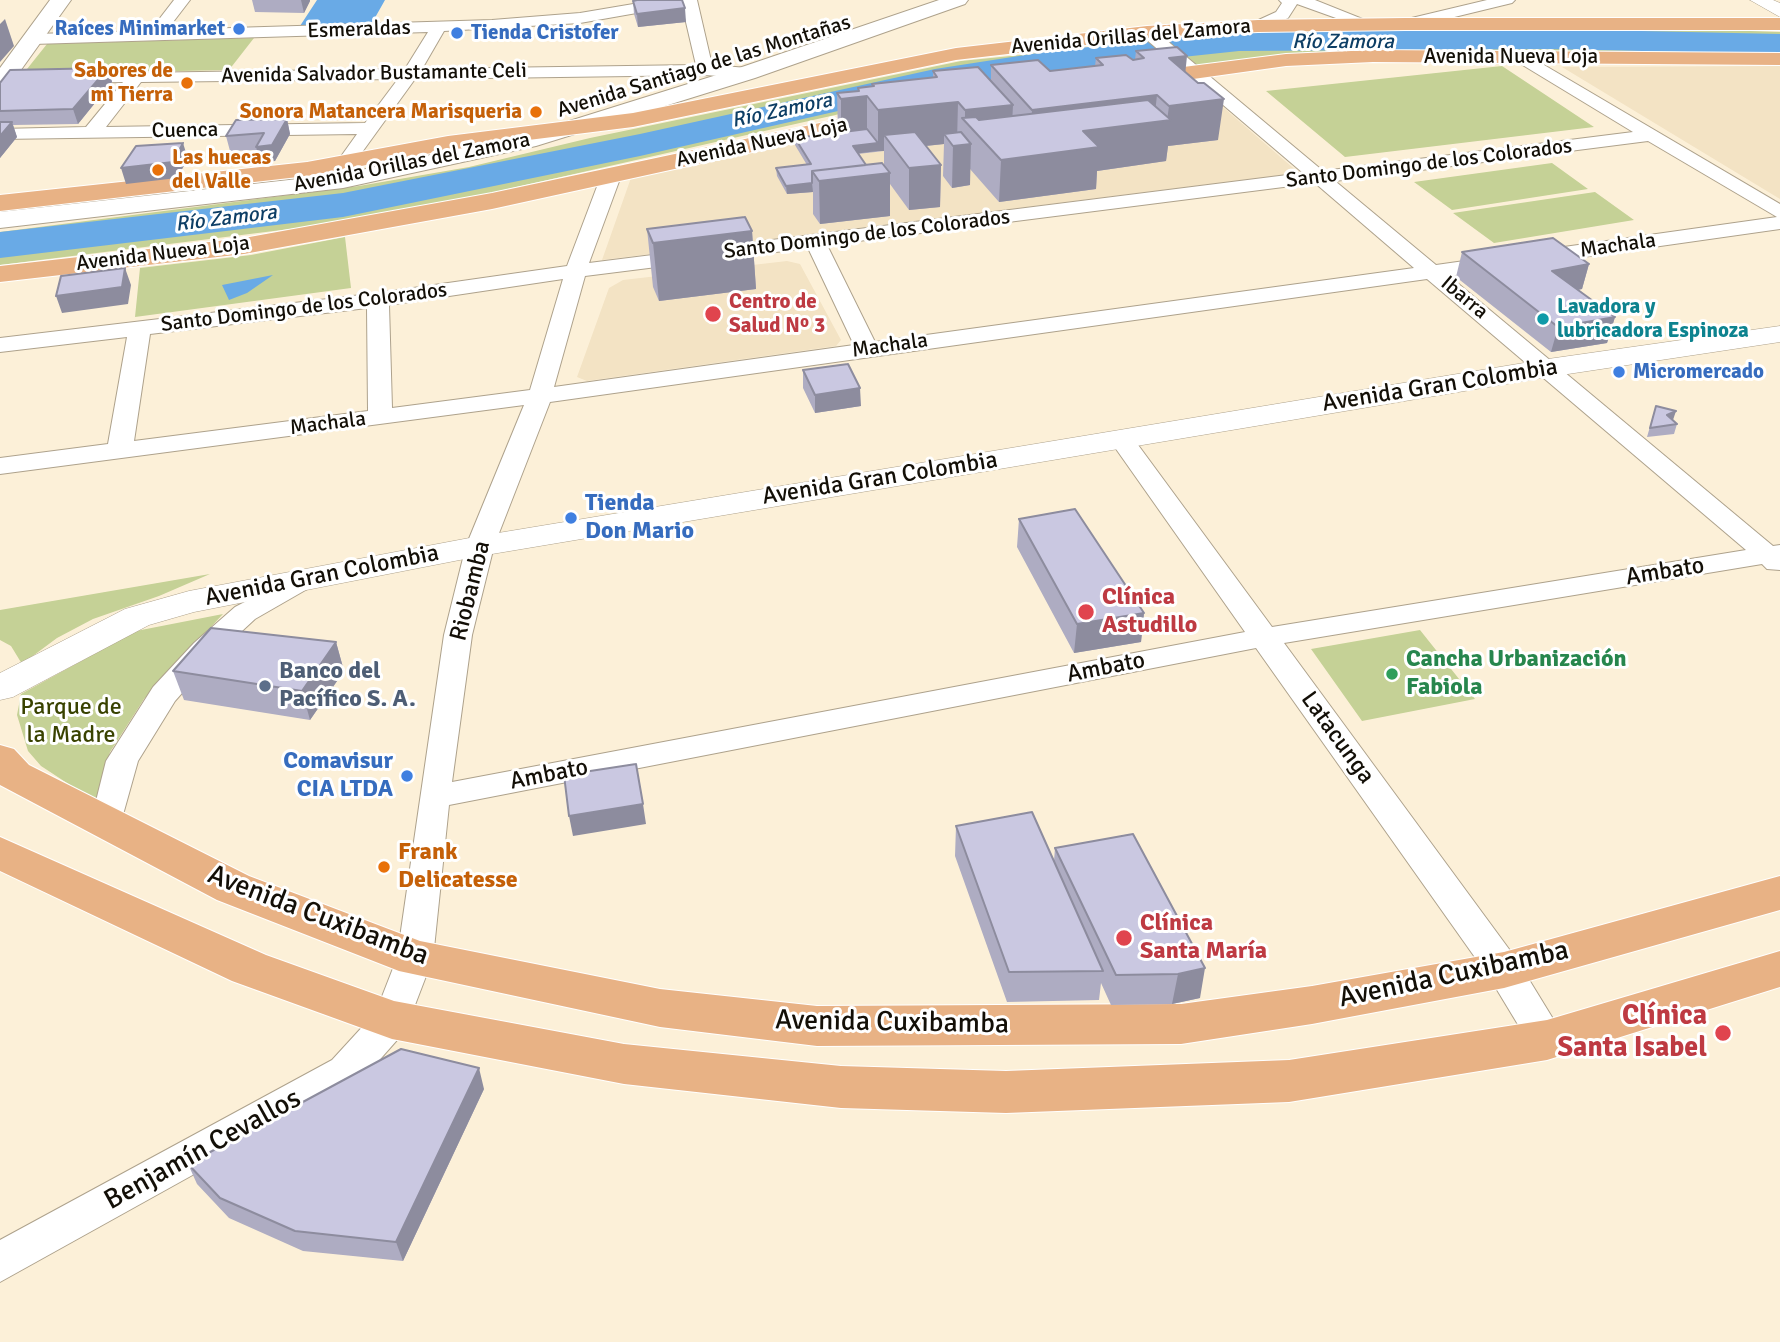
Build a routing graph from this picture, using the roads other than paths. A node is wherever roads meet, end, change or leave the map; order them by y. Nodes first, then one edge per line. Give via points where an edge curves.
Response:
1 (61, 0) edge
2 (75, 0) edge
3 (182, 0) edge
4 (684, 0) edge
5 (689, 0) edge
6 (918, 0) edge
7 (958, 0) edge
8 (1287, 0) edge
9 (1301, 0) edge
10 (1508, 0) edge
11 (1759, 0) edge
12 (1780, 11) edge
13 (1367, 24) junction
14 (1405, 24) junction
15 (1558, 24) junction
16 (1780, 24) edge
17 (1258, 26) junction
18 (438, 28) junction
19 (1150, 35) junction
20 (154, 36) junction
21 (33, 39) junction
22 (266, 45) junction
23 (1522, 57) junction
24 (1780, 60) edge
25 (1190, 69) junction
26 (705, 70) junction
27 (747, 73) junction
28 (410, 74) junction
29 (244, 76) junction
30 (136, 77) junction
31 (57, 78) edge
32 (30, 79) edge
33 (1, 80) edge
34 (1109, 83) edge
35 (918, 110) edge
36 (369, 128) junction
37 (573, 128) junction
38 (92, 132) junction
39 (0, 134) edge
40 (1650, 135) junction
41 (448, 143) junction
42 (345, 172) junction
43 (611, 176) junction
44 (1324, 178) junction
45 (0, 203) edge
46 (1780, 212) edge
47 (0, 220) edge
48 (1780, 223) edge
49 (815, 241) junction
50 (576, 271) junction
51 (1433, 272) junction
52 (0, 274) edge
53 (377, 300) junction
54 (139, 329) junction
55 (1780, 334) edge
56 (0, 345) edge
57 (867, 349) junction
58 (1548, 368) junction
59 (540, 396) junction
60 (380, 417) junction
61 (1121, 439) junction
62 (120, 449) junction
63 (0, 466) edge
64 (480, 545) junction
65 (1776, 558) edge
66 (299, 582) junction
67 (1264, 637) junction
68 (0, 688) edge
69 (0, 759) edge
70 (434, 797) junction
71 (107, 821) junction
72 (0, 853) edge
73 (1780, 893) edge
74 (415, 958) junction
75 (1780, 969) edge
76 (1504, 970) junction
77 (392, 1020) junction
78 (1547, 1040) junction
79 (0, 1262) edge

1 - 21 main road
2 - 21 main road via 45,34
3 - 20 street
4 - 18 street, Esmeraldas via 580,18
5 - 26 street
6 - 26 main road, Avenida Santiago de las Montañas
7 - 27 main road, Avenida Santiago de las Montañas
8 - 17 street via 1282,15
9 - 13 street
10 - 14 street
10 - 15 street via 1502,6 1508,12
11 - 12 street
13 - 14 main road, Avenida Orillas del Zamora
13 - 17 main road, Avenida Orillas del Zamora
14 - 15 main road, Avenida Orillas del Zamora
15 - 16 main road, Avenida Orillas del Zamora
17 - 19 main road, Avenida Orillas del Zamora
18 - 22 street, Esmeraldas
18 - 28 street
19 - 25 street, Ibarra
19 - 37 main road, Avenida Orillas del Zamora via 956,54
20 - 21 street, Esmeraldas
20 - 22 street, Esmeraldas
21 - 33 main road
22 - 29 street
23 - 24 main road, Avenida Nueva Loja
23 - 25 main road, Avenida Nueva Loja via 1304,59
23 - 40 street
25 - 34 main road, Avenida Nueva Loja
25 - 44 street, Ibarra
26 - 27 street, Avenida Salvador Bustamante Celi
26 - 28 street, Avenida Salvador Bustamante Celi
26 - 41 main road, Avenida Santiago de las Montañas
27 - 37 main road, Avenida Santiago de las Montañas
28 - 29 street, Avenida Salvador Bustamante Celi
28 - 36 street
29 - 30 street, Avenida Salvador Bustamante Celi
30 - 31 street, Avenida Salvador Bustamante Celi
30 - 38 street
32 - 33 street
35 - 43 main road, Avenida Nueva Loja
36 - 38 street, Cuenca
36 - 42 street
37 - 41 main road, Avenida Orillas del Zamora
37 - 42 main road, Avenida Orillas del Zamora via 536,139
38 - 39 street, Cuenca
40 - 44 street, Santo Domingo de los Colorados
40 - 46 street
41 - 42 main road, Avenida Orillas del Zamora
42 - 45 main road, Avenida Orillas del Zamora
42 - 47 main road, Avenida Orillas del Zamora
43 - 50 street, Riobamba
43 - 52 main road, Avenida Nueva Loja via 244,246
44 - 49 street, Santo Domingo de los Colorados
44 - 51 street, Ibarra
48 - 51 street, Machala
49 - 50 street, Santo Domingo de los Colorados
49 - 57 street
50 - 53 street, Santo Domingo de los Colorados
50 - 59 street, Riobamba
51 - 57 street, Machala
51 - 58 street, Ibarra
53 - 54 street, Santo Domingo de los Colorados
53 - 60 street
54 - 56 street, Santo Domingo de los Colorados
54 - 62 street
55 - 58 street, Avenida Gran Colombia
57 - 59 street, Machala
58 - 61 street, Avenida Gran Colombia
58 - 65 street, Ibarra
59 - 60 street, Machala
59 - 64 street, Riobamba
60 - 62 street, Machala
61 - 64 street, Avenida Gran Colombia
61 - 67 street, Latacunga
62 - 63 street, Machala
64 - 66 street, Avenida Gran Colombia
64 - 70 street, Riobamba via 458,635
65 - 67 street, Ambato
66 - 68 street, Avenida Gran Colombia via 189,602 137,617
66 - 71 street via 245,613 164,694 122,761
67 - 70 street, Ambato
67 - 76 street, Latacunga
69 - 71 main road, Avenida Cuxibamba via 14,775
70 - 74 street, Riobamba
71 - 74 main road, Avenida Cuxibamba via 233,888
72 - 77 main road via 249,968
73 - 76 main road, Avenida Cuxibamba
74 - 76 main road, Avenida Cuxibamba via 660,1007 817,1026 1181,1024
74 - 77 street, Riobamba
75 - 78 main road
76 - 78 street, Latacunga
77 - 78 main road via 624,1064 841,1087 1006,1093 1289,1081
77 - 79 street, Benjamín Cevallos via 346,1071

